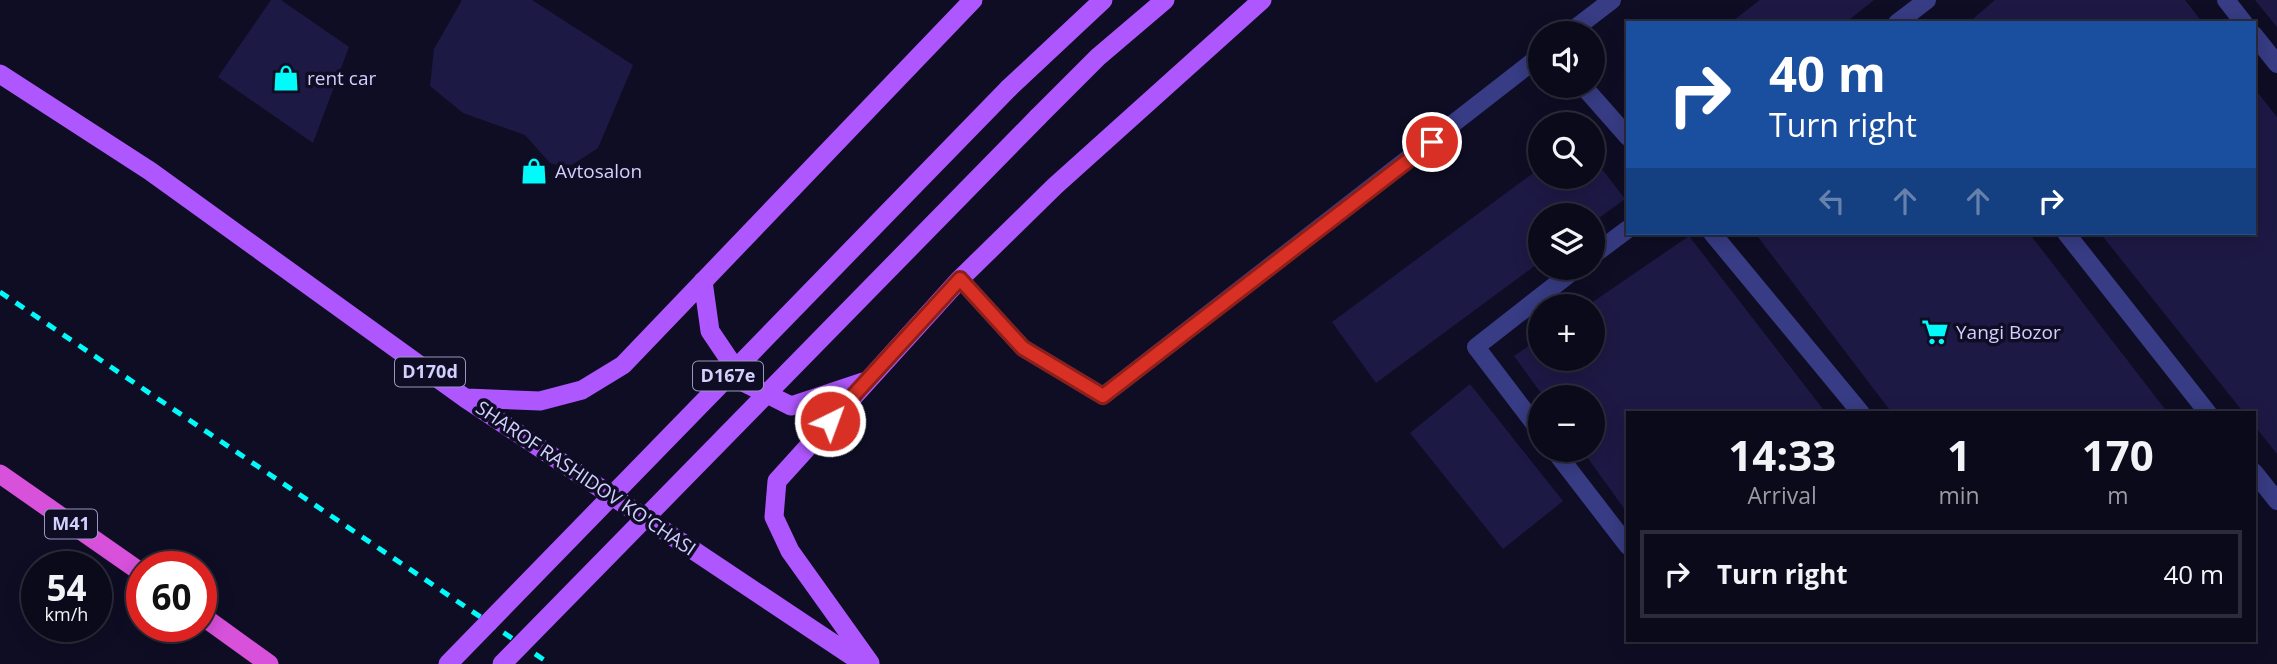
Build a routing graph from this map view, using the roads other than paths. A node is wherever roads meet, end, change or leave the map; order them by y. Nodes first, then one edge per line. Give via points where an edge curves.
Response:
1 (974, 0) edge
2 (1103, 0) edge
3 (1165, 0) edge
4 (1262, 0) edge
5 (1612, 0) edge
6 (1927, 0) edge
7 (2226, 0) edge
8 (1585, 21) edge
9 (1900, 21) edge
10 (2242, 21) edge
11 (2256, 38) edge
12 (2277, 64) edge
13 (1528, 65) edge
14 (0, 74) edge
15 (1594, 98) edge
16 (1626, 135) edge
17 (1626, 230) edge
18 (1714, 235) edge
19 (2068, 235) edge
20 (1605, 246) edge
21 (960, 279) junction
22 (1562, 280) edge
23 (703, 281) junction
24 (866, 381) junction
25 (465, 398) junction
26 (1859, 411) edge
27 (2206, 411) edge
28 (1528, 415) edge
29 (1563, 462) edge
30 (0, 474) edge
31 (2256, 474) edge
32 (2277, 501) edge
33 (1626, 543) edge
34 (126, 562) edge
35 (217, 626) edge
36 (270, 664) edge
37 (448, 664) edge
38 (502, 664) edge
39 (864, 664) edge
40 (870, 664) edge

1 - 23 main road
2 - 37 main road, D167e, bridge via 1009,88
3 - 38 main road, D167e, bridge via 1038,117
4 - 21 main road
5 - 8 lane
6 - 9 lane
7 - 10 lane
11 - 12 lane
13 - 21 lane via 1103,396 1023,348
14 - 25 main road, SHAROF RASHIDOV KO'CHASI / D170d via 150,171
15 - 16 lane
17 - 20 lane
18 - 26 lane
19 - 27 lane
21 - 24 main road
22 - 28 lane via 1476,347
23 - 24 main road via 710,331 745,383 791,406
23 - 25 main road via 623,365 582,390 540,401
24 - 40 main road via 777,481 774,517 790,551
25 - 39 main road, SHAROF RASHIDOV KO'CHASI / D170d
29 - 33 lane
30 - 34 highway, M41
31 - 32 lane
35 - 36 highway

